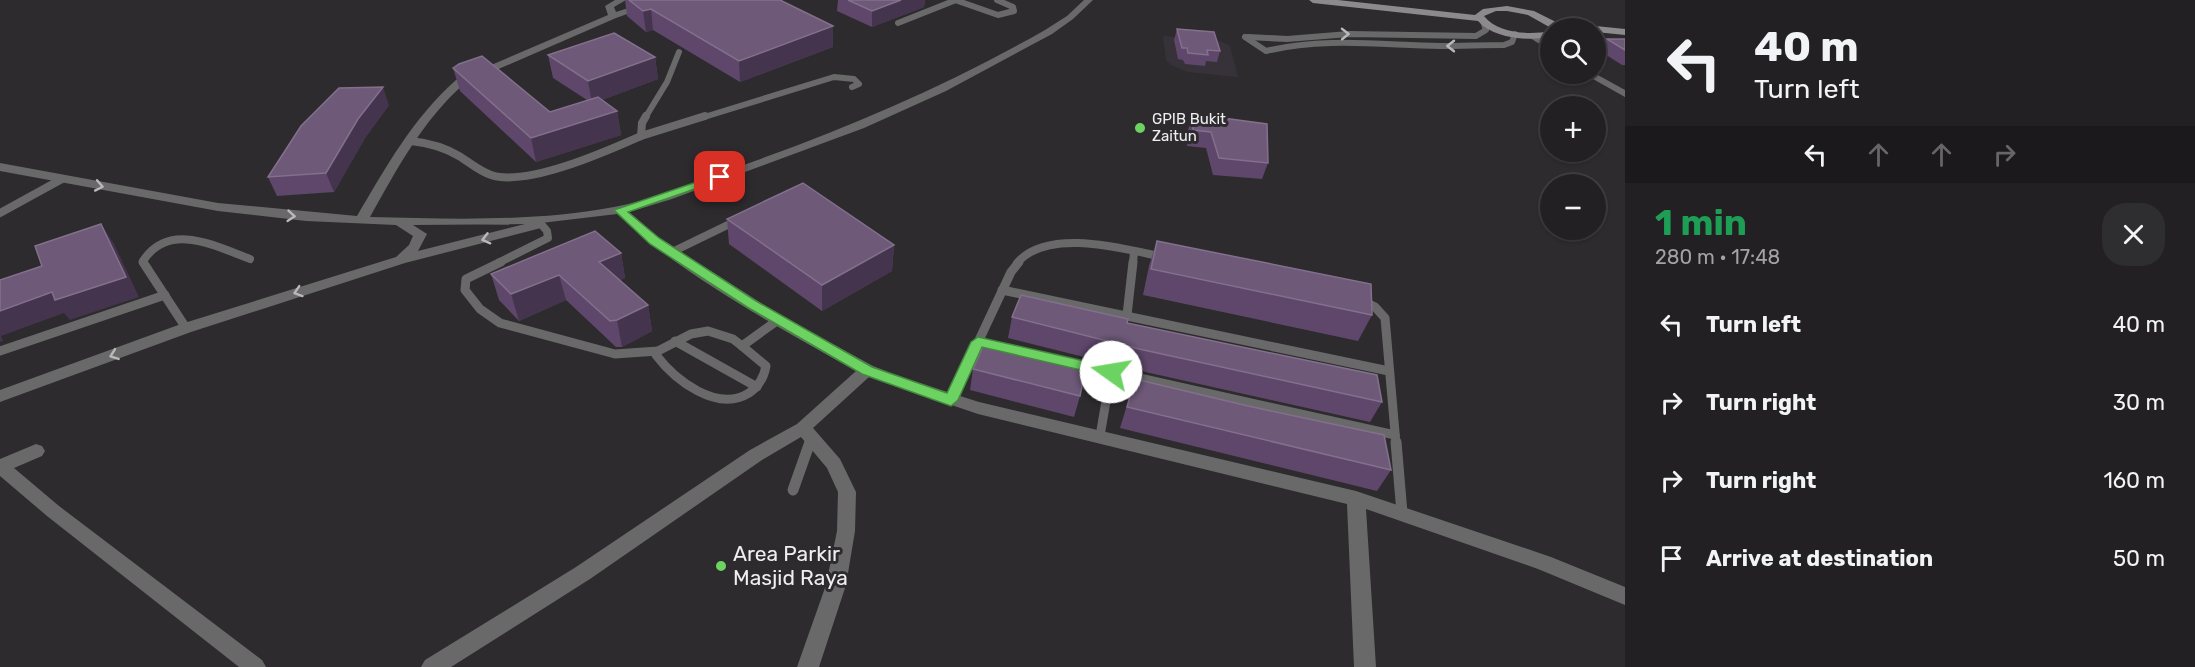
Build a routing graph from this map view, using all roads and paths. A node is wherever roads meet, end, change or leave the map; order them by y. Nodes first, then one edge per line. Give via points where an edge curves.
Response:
1 (622, 0) edge
2 (662, 0) edge
3 (956, 0) edge
4 (997, 0) edge
5 (1089, 0) edge
6 (1313, 0) edge
7 (1496, 0) edge
8 (1504, 9) junction
9 (613, 16) junction
10 (1540, 18) edge
11 (1482, 20) junction
12 (898, 23) dead end
13 (1606, 30) edge
14 (1625, 32) edge
15 (1515, 34) junction
16 (1540, 34) edge
17 (1533, 36) junction
18 (1287, 39) junction
19 (1540, 41) edge
20 (1296, 44) junction
21 (679, 52) dead end
22 (1606, 84) edge
23 (852, 87) dead end
24 (1622, 93) edge
25 (641, 136) junction
26 (411, 141) junction
27 (0, 167) edge
28 (62, 179) junction
29 (620, 210) junction
30 (0, 213) edge
31 (745, 217) edge
32 (562, 218) junction
33 (361, 221) junction
34 (393, 223) junction
35 (541, 224) junction
36 (672, 252) junction
37 (1134, 252) junction
38 (250, 259) dead end
39 (1169, 259) edge
40 (400, 260) junction
41 (1002, 290) junction
42 (165, 295) junction
43 (1353, 295) edge
44 (1127, 315) junction
45 (777, 320) junction
46 (186, 328) junction
47 (675, 341) junction
48 (978, 342) junction
49 (989, 344) edge
50 (742, 346) junction
51 (0, 351) edge
52 (658, 351) junction
53 (1022, 352) edge
54 (867, 370) junction
55 (1389, 371) junction
56 (1111, 372) junction
57 (757, 387) junction
58 (0, 396) edge
59 (951, 400) junction
60 (808, 433) junction
61 (1395, 435) junction
62 (1100, 436) junction
63 (36, 451) dead end
64 (0, 466) edge
65 (794, 490) dead end
66 (1356, 498) junction
67 (1402, 513) junction
68 (1625, 596) edge
69 (255, 667) edge
70 (432, 667) edge
71 (808, 667) edge
72 (1365, 667) edge

1 - 9 street via 609,6
2 - 9 street
3 - 4 lane via 998,15 1014,11
3 - 12 lane
5 - 29 street via 1045,34 885,116 824,141
6 - 11 street
7 - 8 street
8 - 10 street
8 - 11 street via 1487,10 1479,15
9 - 26 street via 460,82 443,96
11 - 15 street
18 -> 11 lane via 1348,34 1476,36 1486,30
13 - 14 street
15 - 17 street
15 -> 20 lane via 1512,42 1504,45
16 - 17 street
17 - 19 street
18 - 20 lane
18 - 20 lane via 1245,37 1266,51
21 - 25 lane via 667,82 642,123
22 - 24 street
23 - 25 lane via 859,84 857,80 834,77
25 - 26 lane via 621,146 511,179 492,176 437,145
26 - 33 street
27 - 28 street
28 - 30 lane
28 -> 33 street via 246,211
29 - 32 street
29 - 36 street
31 - 36 lane
32 - 34 street
32 - 35 street
33 - 34 street
34 - 40 street via 420,234 416,248
35 -> 40 street
35 - 52 lane via 548,238 466,279 465,290 484,314 500,323 615,354
36 - 45 street
37 - 39 lane
37 - 41 lane via 1073,243 1048,245 1024,256
37 - 44 lane
38 - 42 lane via 202,242 161,242 143,261
40 -> 46 street
41 - 44 lane
41 - 48 lane
42 - 46 lane
42 - 51 lane
43 - 55 lane via 1375,307 1385,318
44 - 55 lane
45 - 50 lane
45 - 54 street
46 -> 58 street
47 - 50 lane via 708,331
47 - 52 lane
47 - 57 lane
48 - 49 lane
48 - 59 lane
50 - 57 lane via 766,366
52 - 57 lane via 660,362 705,394 725,401 744,397
53 - 56 lane
54 - 59 street
54 - 60 street
55 - 61 lane
56 - 61 lane
56 - 62 lane
59 - 62 street
60 - 65 lane
60 - 70 street via 756,455 583,573
60 - 71 street via 834,464 847,492 846,531 836,585
61 - 67 lane
62 - 66 street
63 - 64 street
64 - 69 street
66 - 67 street
66 - 72 street
67 - 68 street

